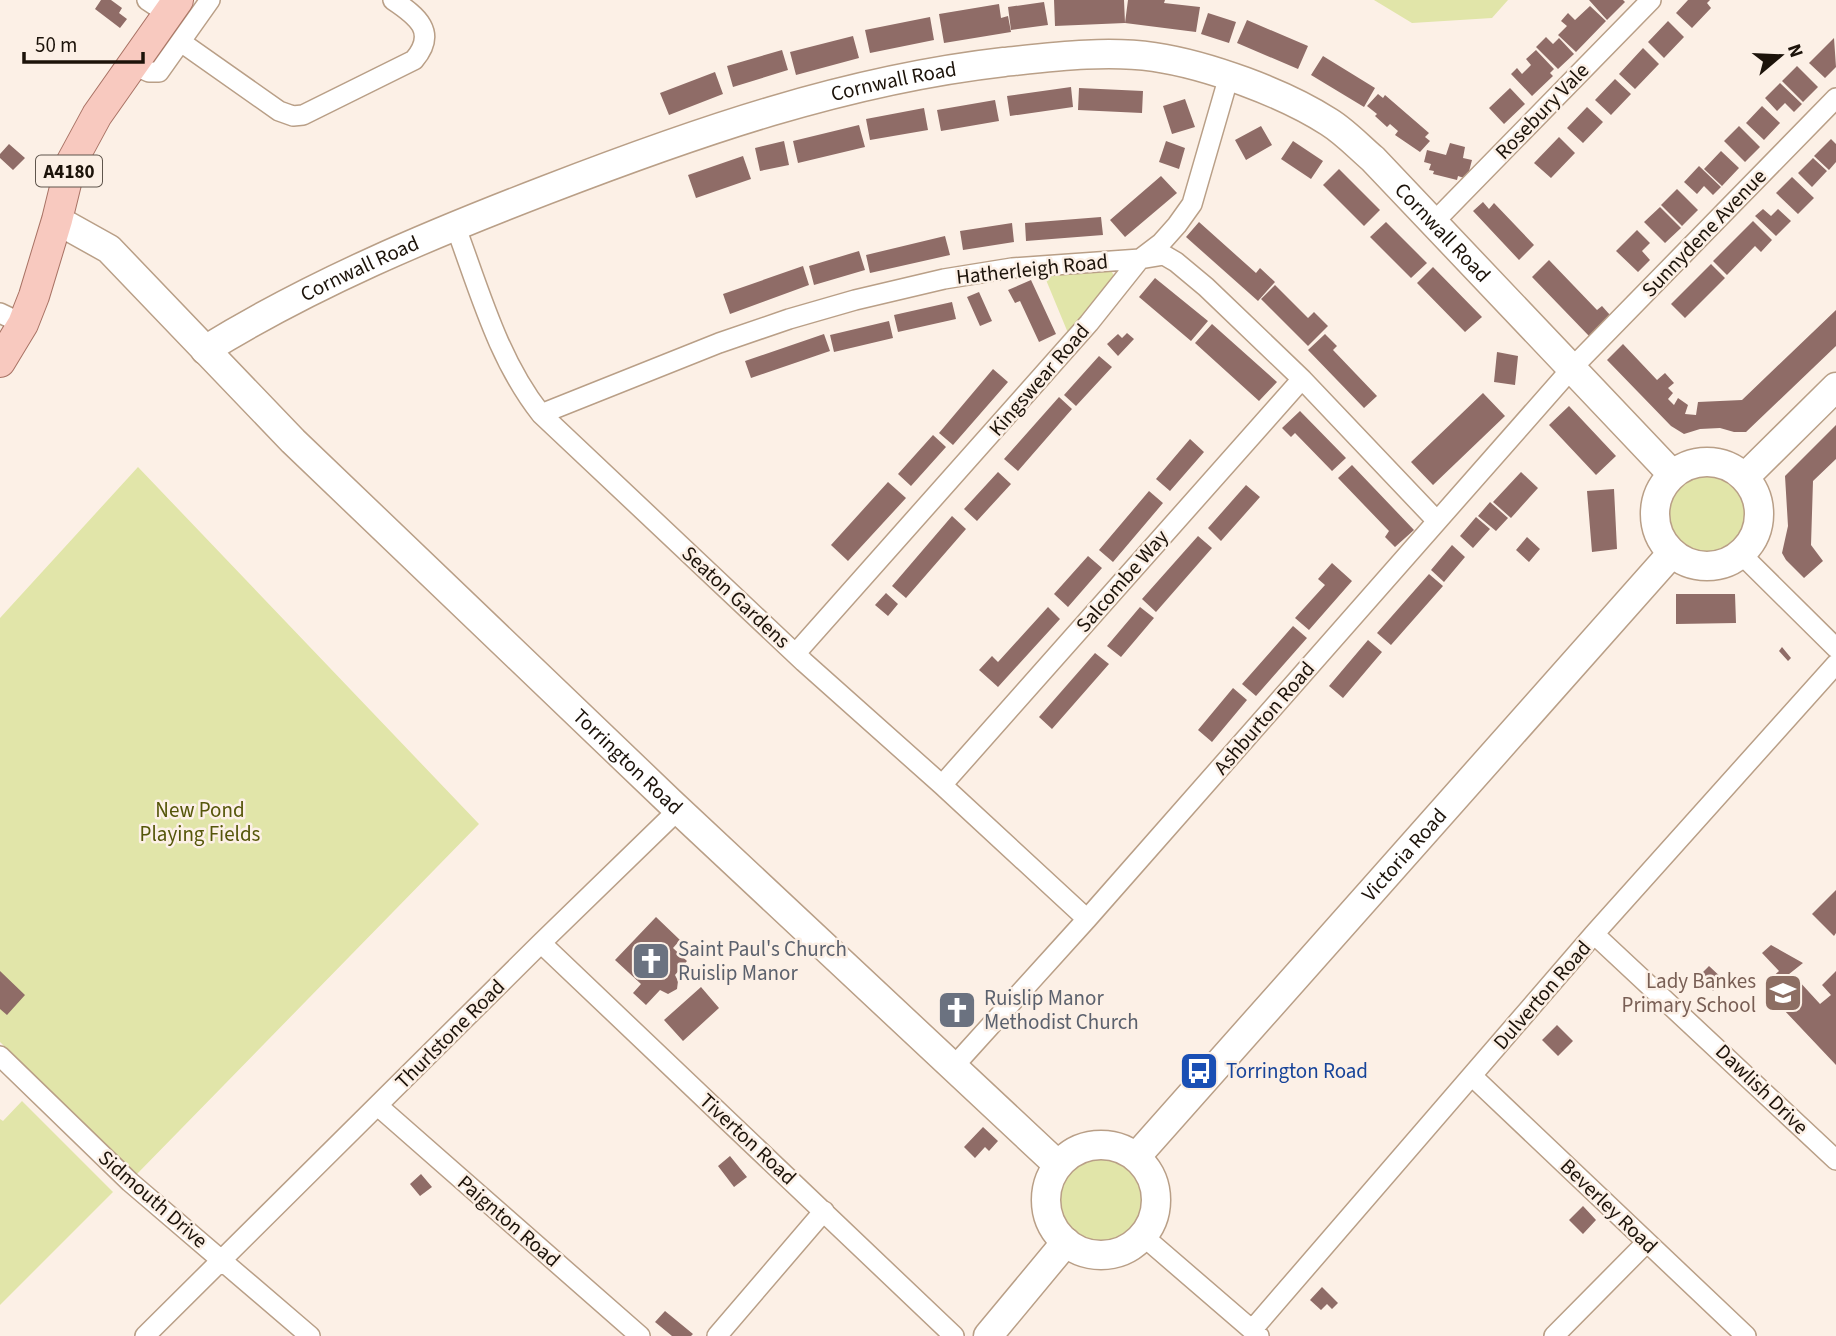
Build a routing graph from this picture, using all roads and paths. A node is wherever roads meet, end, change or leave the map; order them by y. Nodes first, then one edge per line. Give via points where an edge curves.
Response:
1 (210, 0) edge
2 (393, 0) edge
3 (1651, 0) edge
4 (164, 5) edge
5 (181, 42) junction
6 (134, 65) junction
7 (1228, 76) junction
8 (1836, 98) edge
9 (57, 220) junction
10 (1434, 222) junction
11 (455, 225) junction
12 (1140, 259) junction
13 (12, 319) edge
14 (205, 350) junction
15 (0, 362) edge
16 (1572, 368) junction
17 (1302, 379) junction
18 (1836, 387) edge
19 (541, 414) junction
20 (1672, 474) junction
21 (1745, 477) junction
22 (1436, 520) junction
23 (1672, 553) junction
24 (1741, 554) junction
25 (1836, 648) edge
26 (796, 653) junction
27 (1836, 664) edge
28 (942, 785) junction
29 (678, 810) junction
30 (1087, 919) junction
31 (1594, 934) junction
32 (541, 943) junction
33 (0, 1056) edge
34 (954, 1066) junction
35 (1472, 1076) junction
36 (378, 1106) junction
37 (1136, 1157) junction
38 (1836, 1160) edge
39 (1058, 1165) junction
40 (824, 1211) junction
41 (1143, 1236) junction
42 (1066, 1242) junction
43 (1647, 1242) junction
44 (223, 1260) junction
45 (1256, 1333) edge
46 (145, 1336) edge
47 (310, 1336) edge
48 (640, 1336) edge
49 (717, 1336) edge
50 (954, 1336) edge
51 (988, 1336) edge
52 (1554, 1336) edge
53 (1746, 1336) edge

1 - 5 street
2 - 5 street via 422,23 423,49 414,60 303,116 279,111
3 - 10 street, Rosebury Vale
4 - 6 main road, A4180
5 - 6 street via 159,72
6 - 9 main road, A4180 via 97,115 71,163
7 - 10 street, Cornwall Road via 1331,123
7 - 11 street, Cornwall Road via 1154,57 1069,55 951,68 757,114
7 - 12 street, Kingswear Road via 1192,204 1161,243
8 - 16 street, Sunnydene Avenue
9 - 13 main road, A4180
9 - 14 street via 109,249
10 - 16 street, Cornwall Road
11 - 14 street, Cornwall Road via 286,304
11 - 19 street, Seaton Gardens via 513,372
12 - 17 street, Hatherleigh Road via 1164,255 1176,262
12 - 19 street, Hatherleigh Road via 1012,268 855,300 719,343
12 - 26 street, Kingswear Road via 1089,323
13 - 15 main road, A4180
14 - 29 street, Torrington Road via 293,441
16 - 20 street, Cornwall Road
16 - 22 street, Ashburton Road
17 - 22 street, Hatherleigh Road
17 - 28 street, Salcombe Way
18 - 21 street
19 - 26 street, Seaton Gardens
20 - 21 street via 1701,461 1724,465
20 - 23 street via 1655,505 1655,523
21 - 24 street via 1755,491 1759,516 1752,541
22 - 30 street, Ashburton Road
23 - 24 street via 1699,566 1728,562
23 - 37 street, Victoria Road
24 - 25 street
26 - 28 street, Seaton Gardens
27 - 31 street, Dulverton Road
28 - 30 street, Seaton Gardens
29 - 32 street, Thurlstone Road
29 - 34 street, Torrington Road
30 - 34 street, Ashburton Road
31 - 35 street, Dulverton Road
31 - 38 street, Dawlish Drive
32 - 36 street, Thurlstone Road
32 - 40 street, Tiverton Road
33 - 44 street, Sidmouth Drive via 130,1182
34 - 39 street, Torrington Road
35 - 43 street, Beverley Road
35 - 45 street, Dulverton Road
36 - 44 street, Thurlstone Road
36 - 48 street, Paignton Road
37 - 39 street via 1102,1144 1084,1147
37 - 41 street via 1148,1170 1156,1204
39 - 42 street via 1046,1200 1049,1216
40 - 49 street
40 - 50 street, Tiverton Road
41 - 42 street via 1114,1253 1081,1251
41 - 45 street
42 - 51 street
43 - 52 street
43 - 53 street, Beverley Road
44 - 46 street, Thurlstone Road
44 - 47 street, Sidmouth Drive

